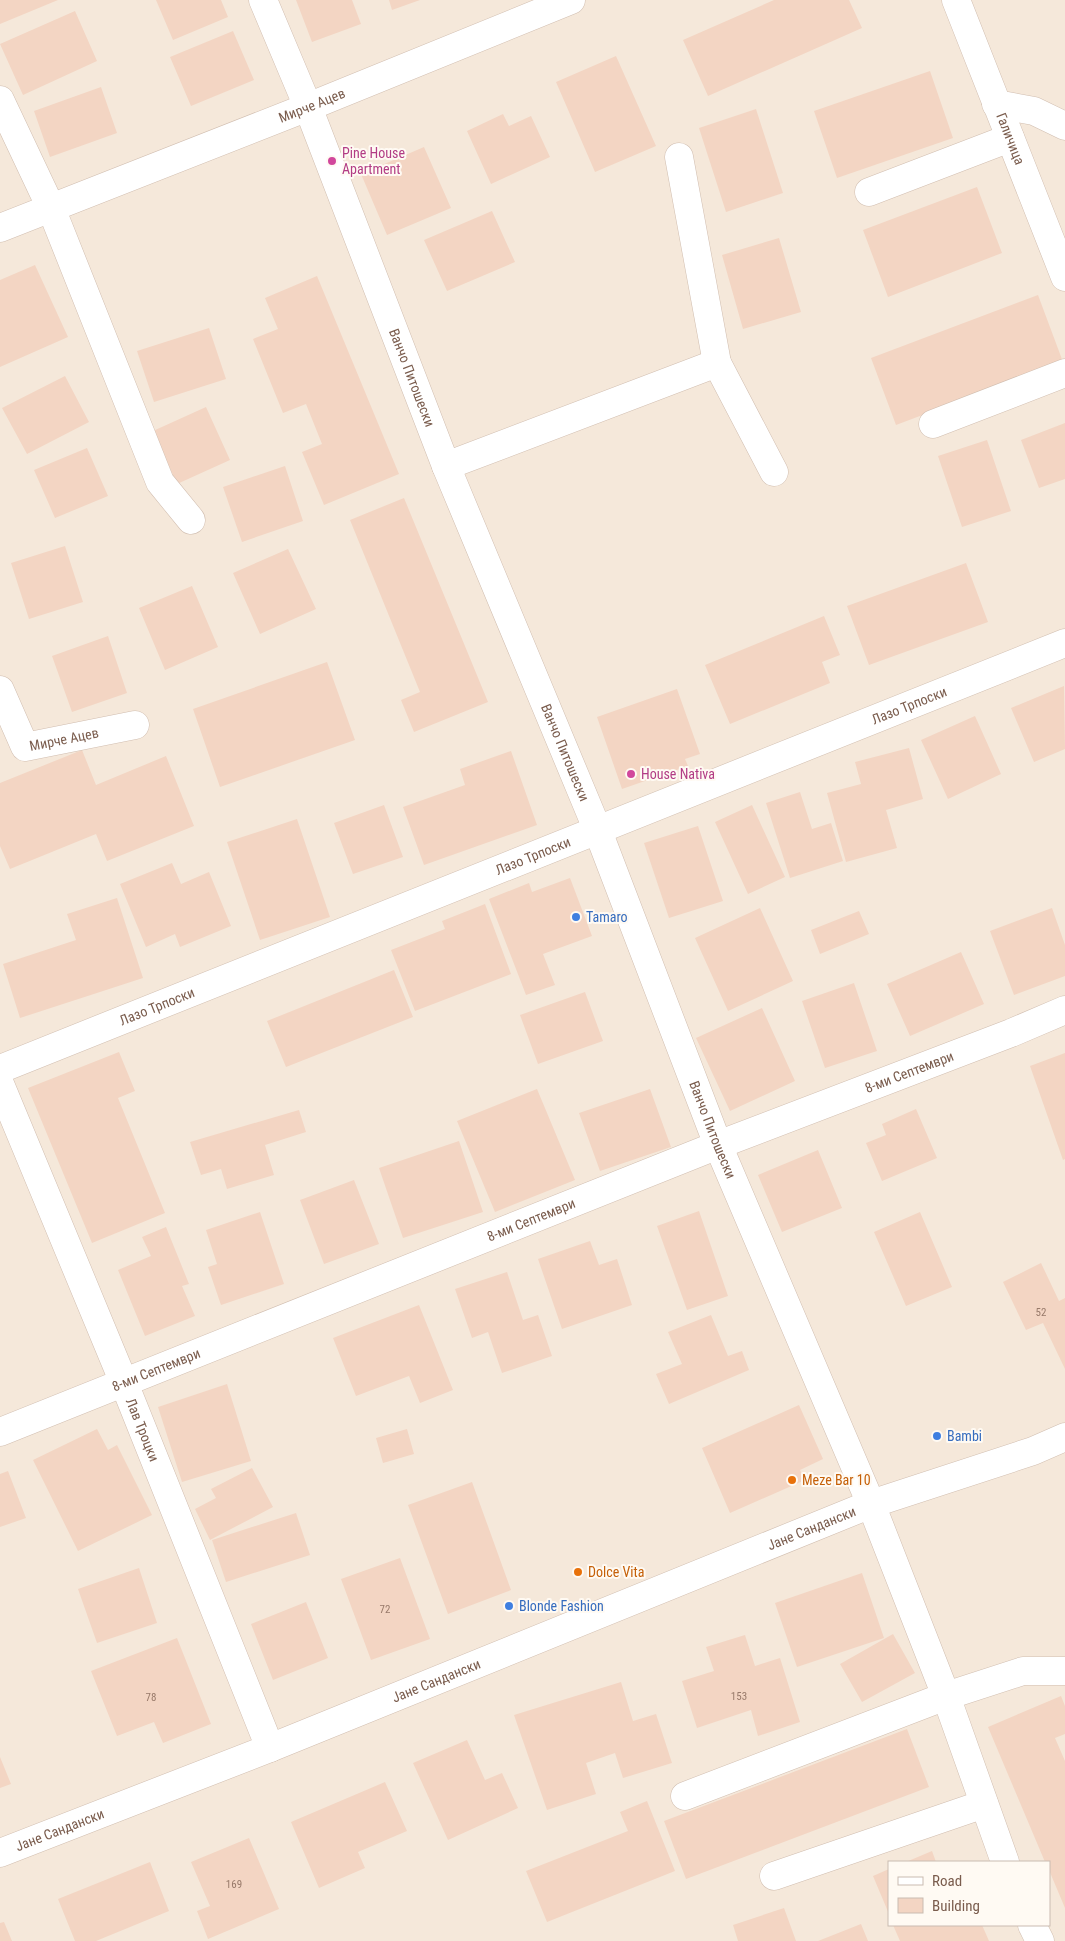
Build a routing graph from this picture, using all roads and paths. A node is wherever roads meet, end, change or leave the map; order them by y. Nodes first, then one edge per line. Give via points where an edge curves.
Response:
1 (263, 0) edge
2 (571, 0) edge
3 (956, 0) edge
4 (0, 100) edge
5 (996, 104) junction
6 (308, 107) junction
7 (1065, 126) edge
8 (1010, 138) junction
9 (680, 157) dead end
10 (869, 192) dead end
11 (51, 208) junction
12 (0, 228) edge
13 (1065, 277) edge
14 (717, 363) junction
15 (1065, 373) edge
16 (933, 424) dead end
17 (446, 466) junction
18 (774, 472) dead end
19 (191, 520) dead end
20 (1065, 643) edge
21 (0, 690) edge
22 (135, 725) dead end
23 (598, 831) junction
24 (1065, 1010) edge
25 (0, 1069) edge
26 (0, 1084) edge
27 (718, 1145) junction
28 (124, 1382) junction
29 (0, 1432) edge
30 (1065, 1437) edge
31 (871, 1504) junction
32 (1065, 1671) edge
33 (946, 1696) junction
34 (270, 1748) junction
35 (685, 1796) dead end
36 (984, 1804) junction
37 (0, 1853) edge
38 (1004, 1861) edge
39 (774, 1876) dead end
40 (1032, 1926) edge
41 (1040, 1941) edge

1 - 6 street, Ванчо Питошески
2 - 6 street, Мирче Ацев
3 - 5 street, Галичица
4 - 11 street
5 - 7 street via 1034,111
5 - 8 street, Галичица
6 - 11 street, Мирче Ацев
6 - 17 street, Ванчо Питошески
8 - 10 street
8 - 13 street, Галичица
9 - 14 street
11 - 12 street, Мирче Ацев
11 - 19 street via 160,482
14 - 17 street
14 - 18 street
15 - 16 street
17 - 23 street, Ванчо Питошески
20 - 23 street, Лазо Трпоски
21 - 22 street, Мирче Ацев via 24,747
23 - 25 street, Лазо Трпоски
23 - 27 street, Ванчо Питошески
24 - 27 street, 8-ми Септември
26 - 28 street, Лав Троцки
27 - 28 street, 8-ми Септември
27 - 31 street, Ванчо Питошески
28 - 29 street, 8-ми Септември
28 - 34 street, Лав Троцки
30 - 31 street, Јане Сандански via 1033,1451
31 - 33 street, Јане Сандански
31 - 34 street, Јане Сандански
32 - 33 street via 1023,1671
33 - 35 street
33 - 36 street, Јане Сандански
34 - 37 street, Јане Сандански
36 - 38 street, Јане Сандански
36 - 39 street
40 - 41 street

